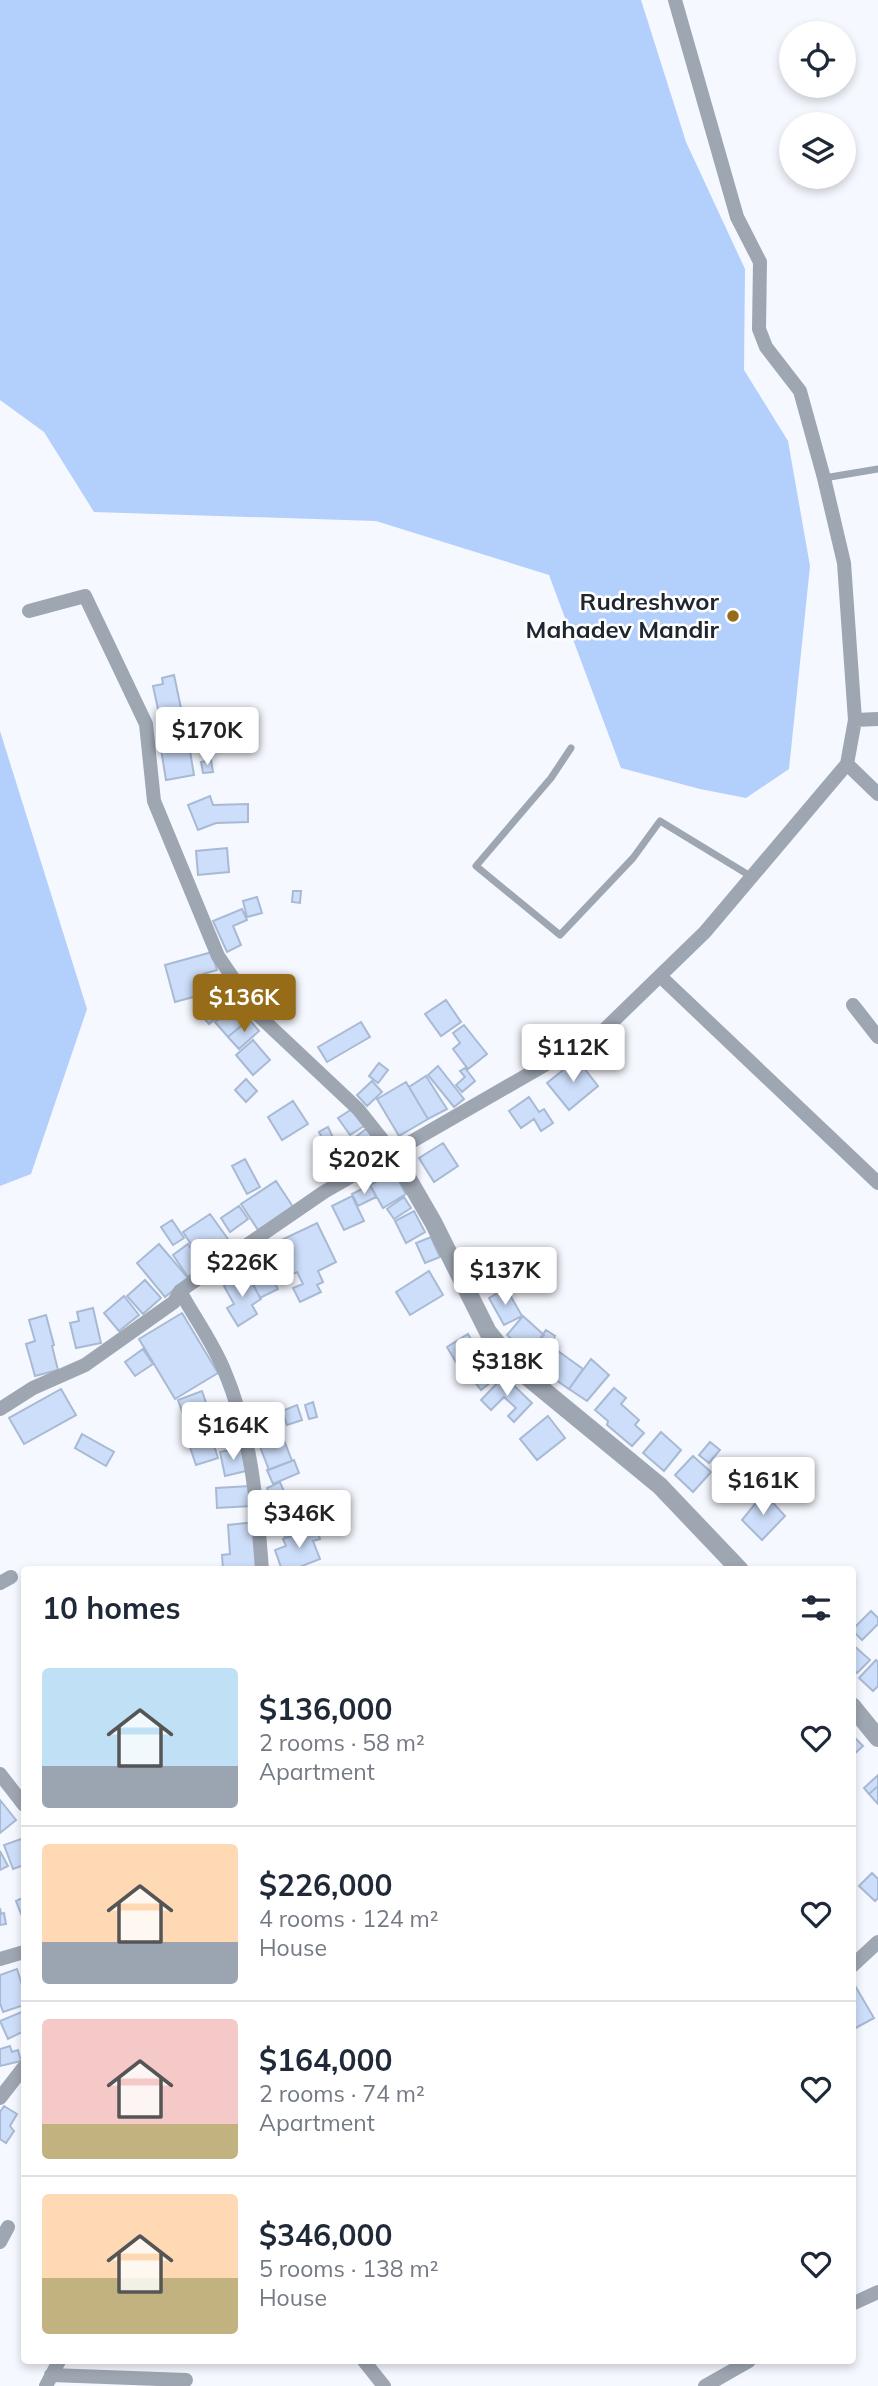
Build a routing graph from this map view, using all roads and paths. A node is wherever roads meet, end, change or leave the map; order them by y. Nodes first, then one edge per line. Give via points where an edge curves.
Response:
1 (675, 0) edge
2 (878, 468) edge
3 (824, 478) junction
4 (29, 611) dead end
5 (878, 719) edge
6 (855, 720) junction
7 (571, 748) dead end
8 (847, 764) junction
9 (878, 794) edge
10 (752, 877) junction
11 (660, 976) junction
12 (853, 1005) dead end
13 (878, 1037) edge
14 (393, 1153) junction
15 (878, 1183) edge
16 (180, 1291) junction
17 (0, 1409) edge
18 (262, 1566) edge
19 (736, 1566) edge
20 (856, 1711) edge
21 (878, 1738) edge
22 (0, 1774) edge
23 (21, 1801) edge
24 (878, 1942) edge
25 (21, 1953) edge
26 (0, 1959) edge
27 (856, 1962) edge
28 (21, 2071) edge
29 (0, 2098) edge
30 (8, 2227) dead end
31 (0, 2242) edge
32 (878, 2292) edge
33 (856, 2302) edge
34 (57, 2364) edge
35 (366, 2364) edge
36 (745, 2364) edge
37 (186, 2380) dead end
38 (48, 2381) edge
39 (384, 2386) edge
40 (705, 2386) edge

1 - 3 street via 737,217 760,262 759,329 766,347 800,391
2 - 3 lane
3 - 6 street via 844,563
4 - 14 street via 85,596 146,724 153,801 218,956 259,1016 358,1109
5 - 6 street
6 - 8 street
7 - 10 lane via 476,866 560,935 633,858 660,821
8 - 9 street
8 - 10 street
10 - 11 street
11 - 14 street via 602,1032
11 - 15 street
12 - 13 street
14 - 16 street via 324,1192
14 - 19 street via 488,1332 519,1370 660,1486
16 - 17 street via 174,1302 85,1365
16 - 18 street via 223,1368 243,1422
20 - 21 street
22 - 23 street
24 - 27 street
25 - 26 street
28 - 29 street
30 - 31 street
32 - 33 street
34 - 38 street
35 - 39 street
36 - 40 street
37 - 38 street

